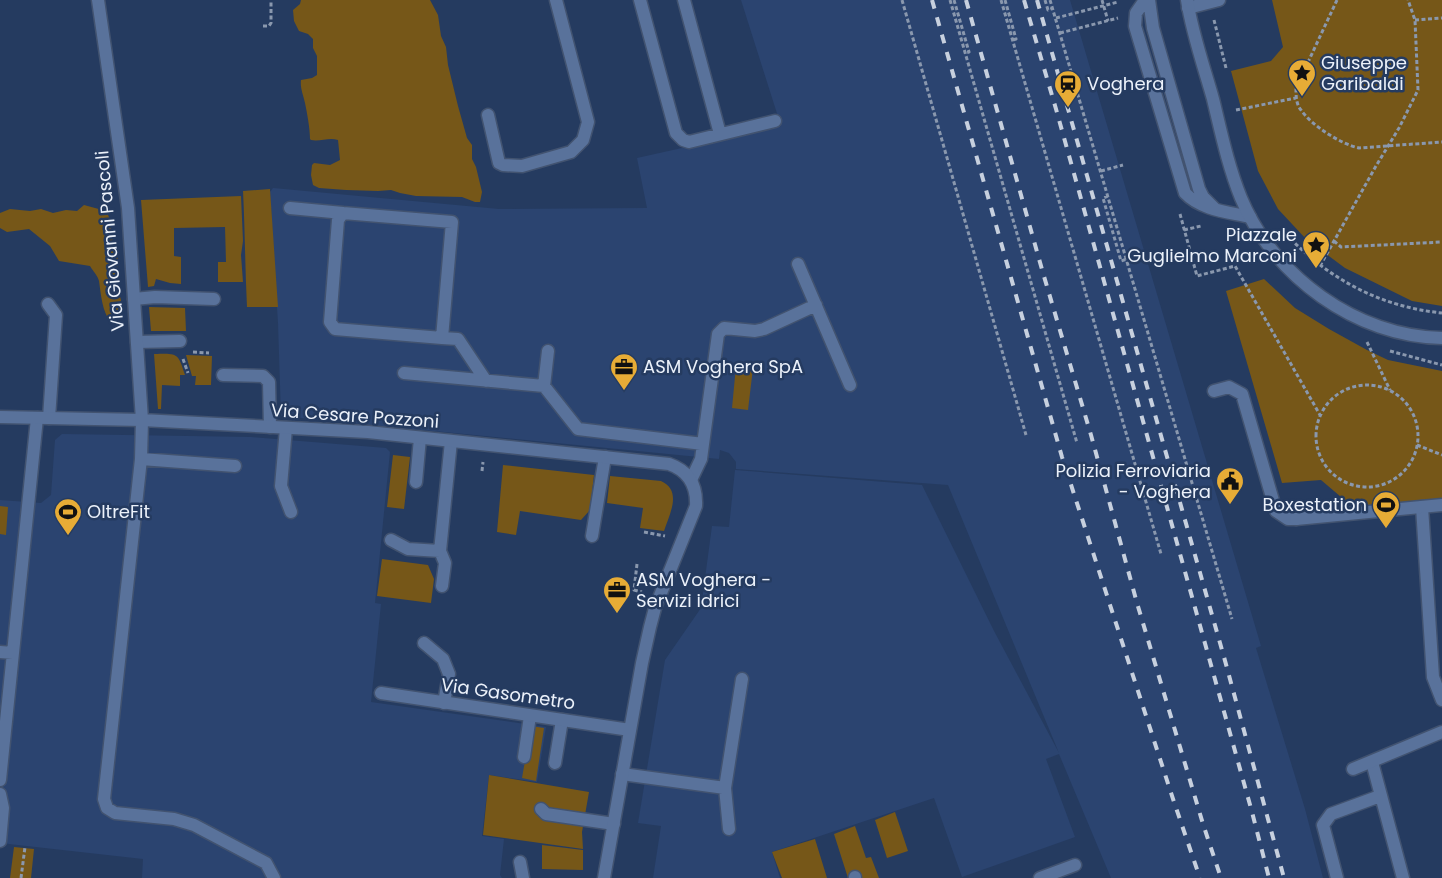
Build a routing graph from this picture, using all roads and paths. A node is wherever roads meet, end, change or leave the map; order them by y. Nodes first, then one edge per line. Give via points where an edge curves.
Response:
1 (98, 0) edge
2 (271, 0) edge
3 (556, 0) edge
4 (640, 0) edge
5 (684, 0) edge
6 (902, 0) edge
7 (952, 0) edge
8 (1003, 0) edge
9 (1045, 0) edge
10 (1050, 0) edge
11 (1102, 0) edge
12 (1147, 0) edge
13 (1337, 0) edge
14 (1408, 0) edge
15 (1214, 1) edge
16 (1118, 2) dead end
17 (1188, 4) edge
18 (1104, 6) junction
19 (1053, 8) junction
20 (1056, 18) junction
21 (1442, 18) edge
22 (1415, 20) junction
23 (263, 26) dead end
24 (1060, 33) junction
25 (1227, 73) dead end
26 (1296, 98) junction
27 (488, 115) dead end
28 (1239, 119) dead end
29 (775, 121) dead end
30 (720, 134) junction
31 (1442, 142) edge
32 (1388, 146) junction
33 (1123, 165) dead end
34 (1101, 171) junction
35 (290, 208) dead end
36 (1216, 209) junction
37 (343, 213) junction
38 (1250, 217) junction
39 (1286, 234) dead end
40 (1334, 241) junction
41 (1442, 242) edge
42 (798, 264) dead end
43 (1320, 266) junction
44 (1197, 276) dead end
45 (134, 298) junction
46 (214, 299) dead end
47 (48, 304) dead end
48 (816, 305) junction
49 (1442, 312) edge
50 (442, 338) junction
51 (1442, 338) edge
52 (180, 341) dead end
53 (137, 342) junction
54 (1367, 342) dead end
55 (548, 351) dead end
56 (404, 373) dead end
57 (223, 375) dead end
58 (486, 381) junction
59 (850, 384) dead end
60 (544, 386) junction
61 (1390, 390) junction
62 (1214, 391) dead end
63 (1320, 415) junction
64 (0, 417) edge
65 (47, 418) junction
66 (142, 420) junction
67 (270, 427) junction
68 (286, 428) junction
69 (1026, 435) dead end
70 (420, 438) junction
71 (452, 441) junction
72 (703, 444) junction
73 (1077, 444) dead end
74 (1417, 445) junction
75 (1442, 455) edge
76 (605, 457) junction
77 (141, 459) junction
78 (235, 466) dead end
79 (416, 482) dead end
80 (693, 484) junction
81 (1442, 505) edge
82 (1422, 507) junction
83 (291, 512) dead end
84 (592, 536) dead end
85 (391, 540) dead end
86 (440, 551) junction
87 (1161, 554) dead end
88 (637, 564) dead end
89 (635, 583) dead end
90 (442, 586) dead end
91 (1232, 618) dead end
92 (424, 643) dead end
93 (6, 653) edge
94 (742, 679) dead end
95 (381, 693) dead end
96 (1442, 700) edge
97 (444, 703) junction
98 (530, 716) junction
99 (562, 720) junction
100 (630, 730) junction
101 (1442, 732) edge
102 (524, 757) dead end
103 (1372, 762) junction
104 (555, 763) dead end
105 (1353, 770) dead end
106 (622, 774) junction
107 (0, 780) edge
108 (724, 788) junction
109 (0, 794) edge
110 (1380, 796) junction
111 (541, 809) dead end
112 (614, 824) junction
113 (729, 829) dead end
114 (0, 841) edge
115 (25, 847) dead end
116 (520, 862) dead end
117 (1075, 865) dead end
118 (21, 878) edge
119 (274, 878) edge
120 (523, 878) edge
121 (604, 878) edge
122 (1040, 878) edge
123 (1337, 878) edge
124 (1403, 878) edge

1 - 45 street, Via Giovanni Pascoli via 128,208
2 - 23 path via 271,23
3 - 27 street via 588,122 583,140 571,152 522,166 503,165
4 - 30 street via 676,133 689,142
5 - 30 street
6 - 69 path
7 - 73 path
8 - 87 path
9 - 19 path via 1048,10
10 - 19 path
11 - 18 path
12 - 36 street via 1200,189 1203,197
12 - 36 street via 1136,14 1135,26 1185,193 1193,201
13 - 26 path via 1296,88
14 - 22 path
15 - 17 street
15 - 25 path
16 - 18 path
17 - 38 street via 1233,175
18 - 20 path
18 - 24 path via 1108,21
19 - 20 path
20 - 24 path
21 - 22 path
22 - 32 path via 1418,90
24 - 34 path
26 - 28 path via 1236,110
26 - 32 path via 1300,110 1349,146
29 - 30 street
31 - 32 path
32 - 40 path
33 - 34 path
34 - 91 path
35 - 37 street
36 - 38 street
37 - 50 street via 452,222
37 - 50 street via 338,220 330,322 334,329
38 - 51 street via 1290,270 1332,304 1382,328
39 - 43 path
40 - 41 path via 1341,247
40 - 43 path
42 - 48 street
43 - 49 path via 1348,285 1401,306
44 - 63 path via 1236,266
45 - 46 street
45 - 53 street, Via Giovanni Pascoli
47 - 65 street via 56,315
48 - 59 street
48 - 72 street via 764,329 724,328 718,334
50 - 58 street via 458,339
52 - 53 street
53 - 66 street, Via Giovanni Pascoli
54 - 61 path
55 - 60 street
56 - 58 street
57 - 67 street via 263,376 269,382
58 - 60 street
60 - 72 street via 578,429
61 - 63 path via 1374,385 1350,388 1329,401
61 - 74 path via 1410,408 1418,432
62 - 82 street via 1229,387 1242,394 1276,511 1288,520
63 - 74 path via 1315,432 1317,450 1325,466 1337,478 1353,486 1388,483 1411,461
64 - 65 street, Via Cesare Pozzoni
65 - 66 street, Via Cesare Pozzoni
65 - 93 street
66 - 67 street, Via Cesare Pozzoni
66 - 77 street, Via Giovanni Pascoli
67 - 68 street, Via Cesare Pozzoni
68 - 70 street, Via Cesare Pozzoni
68 - 83 street via 281,486
70 - 71 street, Via Cesare Pozzoni
70 - 79 street
71 - 76 street, Via Cesare Pozzoni
71 - 86 street
72 - 80 street via 702,459
74 - 75 path
76 - 80 street, Via Cesare Pozzoni via 669,464 683,471
76 - 84 street
77 - 78 street
77 - 119 street, Via Giovanni Pascoli via 104,799 107,808 115,813 174,819 194,825 266,863
80 - 100 street via 696,506 652,618
81 - 82 street
82 - 96 street via 1433,677
85 - 86 street via 408,549
86 - 90 street via 445,563
88 - 89 path
92 - 97 street via 443,659 449,674
93 - 107 street
94 - 108 street
95 - 97 street, Via Gasometro
97 - 98 street, Via Gasometro
98 - 99 street, Via Gasometro
98 - 102 street
99 - 100 street, Via Gasometro
99 - 104 street
100 - 106 street
101 - 103 street
103 - 105 street
103 - 110 street
106 - 108 street
106 - 112 street
108 - 113 street
109 - 114 street via 3,808
110 - 123 street via 1331,814 1323,824
110 - 124 street
111 - 112 street via 546,814
112 - 121 street
115 - 118 path
116 - 120 street
117 - 122 street

